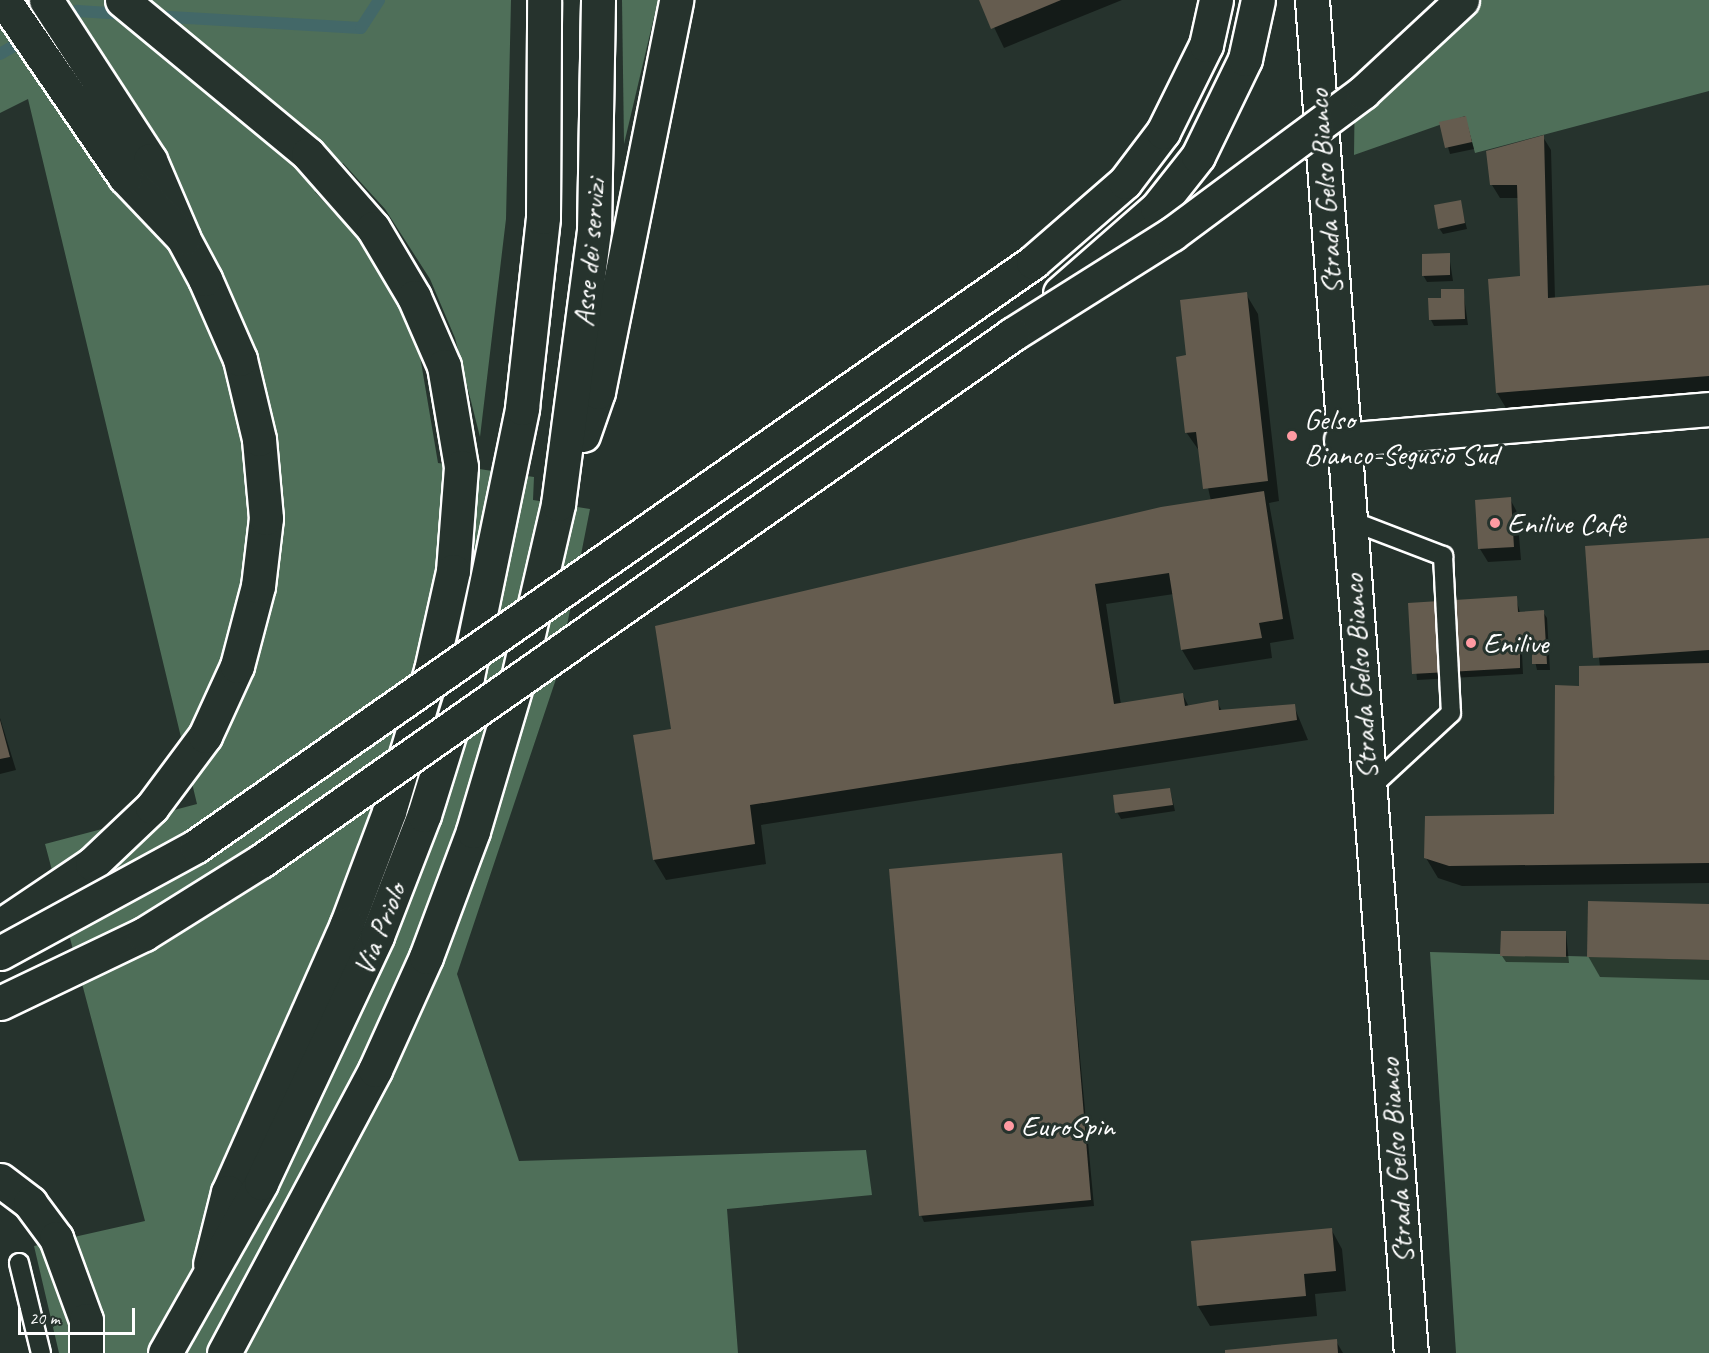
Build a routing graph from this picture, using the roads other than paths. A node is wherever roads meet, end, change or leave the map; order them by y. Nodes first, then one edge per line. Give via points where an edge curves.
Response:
1 (4, 0) edge
2 (46, 0) edge
3 (122, 0) edge
4 (544, 0) edge
5 (598, 0) edge
6 (676, 0) edge
7 (1216, 0) edge
8 (1258, 0) edge
9 (1312, 0) edge
10 (1462, 0) edge
11 (183, 238) junction
12 (1013, 334) junction
13 (1709, 409) edge
14 (1341, 440) junction
15 (509, 474) joint
16 (558, 504) junction
17 (1349, 520) junction
18 (1369, 789) junction
19 (0, 927) edge
20 (0, 953) edge
21 (0, 1003) edge
22 (0, 1180) edge
23 (19, 1263) dead end
24 (204, 1286) junction
25 (41, 1353) edge
26 (86, 1353) edge
27 (165, 1353) edge
28 (224, 1353) edge
29 (1411, 1353) edge

1 - 11 main road via 124,177
2 - 11 main road via 150,160
3 - 24 main road, bridge via 329,176 373,228 414,297 444,366 461,467 453,571 432,670 389,812 347,924 228,1192
4 - 15 main road, Asse dei servizi via 543,217 522,408
5 - 16 main road, Asse dei servizi via 594,230
6 - 16 main road via 598,392
7 - 20 main road, bridge via 1206,45 1163,132 1125,182 1032,262 196,846
8 - 12 main road, bridge via 1245,59 1198,156 1157,208
9 - 14 main road, Strada Gelso Bianco
10 - 12 main road, bridge via 1363,92 1220,198
11 - 19 main road via 240,359 259,439 266,518 258,586 240,655 205,736 152,807 92,864
12 - 21 main road, bridge via 261,861 144,934
13 - 14 main road
14 - 17 main road, Strada Gelso Bianco
15 - 24 main road, Via Priolo, bridge via 467,678 424,815 328,1046
16 - 28 main road, Via Priolo, bridge via 517,682 473,831 426,957 375,1070
17 - 18 main road, Strada Gelso Bianco
17 - 18 lane via 1443,556 1451,713
18 - 29 main road, Strada Gelso Bianco
22 - 26 main road via 30,1203 56,1238 86,1320
23 - 25 lane
24 - 27 main road, Via Priolo

